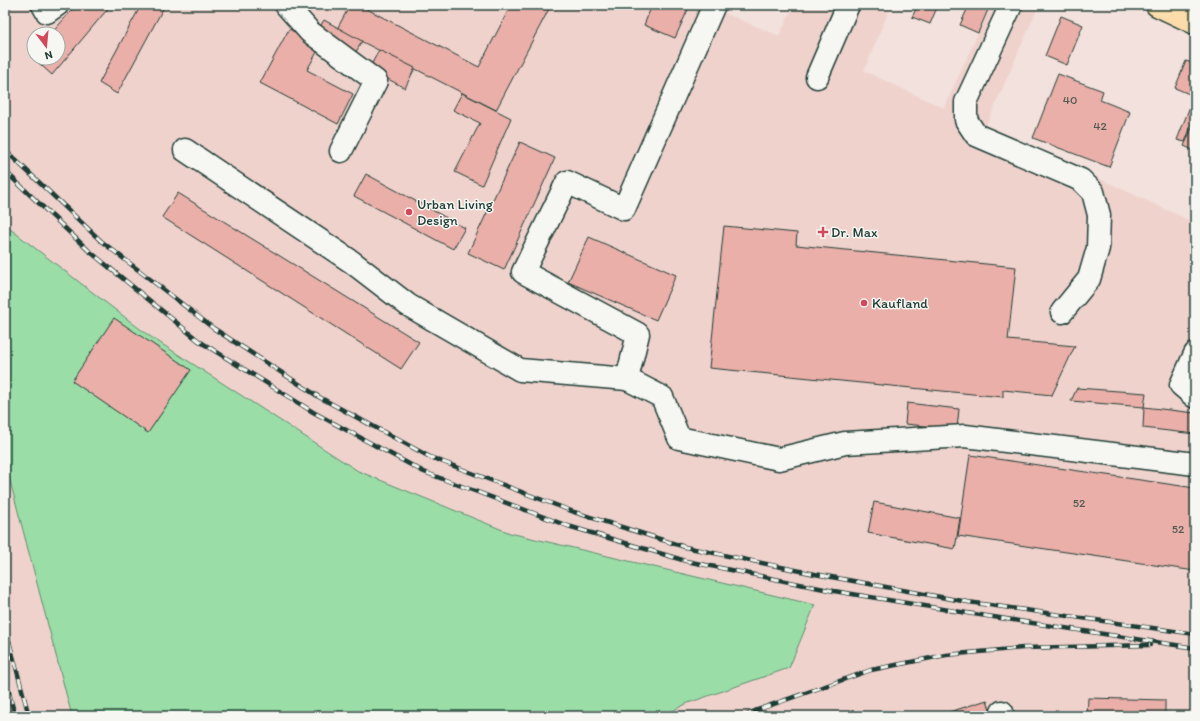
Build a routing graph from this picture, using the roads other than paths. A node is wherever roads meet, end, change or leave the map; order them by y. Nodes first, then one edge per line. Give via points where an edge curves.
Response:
1 (42, 5) edge
2 (57, 5) edge
3 (286, 5) edge
4 (714, 5) edge
5 (848, 5) edge
6 (1011, 5) edge
7 (1157, 5) edge
8 (1195, 22) edge
9 (817, 77) dead end
10 (185, 150) dead end
11 (342, 151) dead end
12 (1062, 312) dead end
13 (1195, 354) edge
14 (628, 379) junction
15 (1195, 396) edge
16 (1195, 464) edge

1 - 2 lane via 47,12
3 - 11 lane via 310,32 376,81
4 - 14 lane via 624,209 566,182 523,272 638,334
5 - 9 lane
6 - 12 lane via 966,102 966,120 976,135 1081,180 1093,192 1099,215 1098,248 1089,279
7 - 8 main road
10 - 14 lane via 352,262 408,305 520,370
13 - 15 lane via 1181,384
14 - 16 lane via 662,397 679,438 779,459 845,443 965,436

